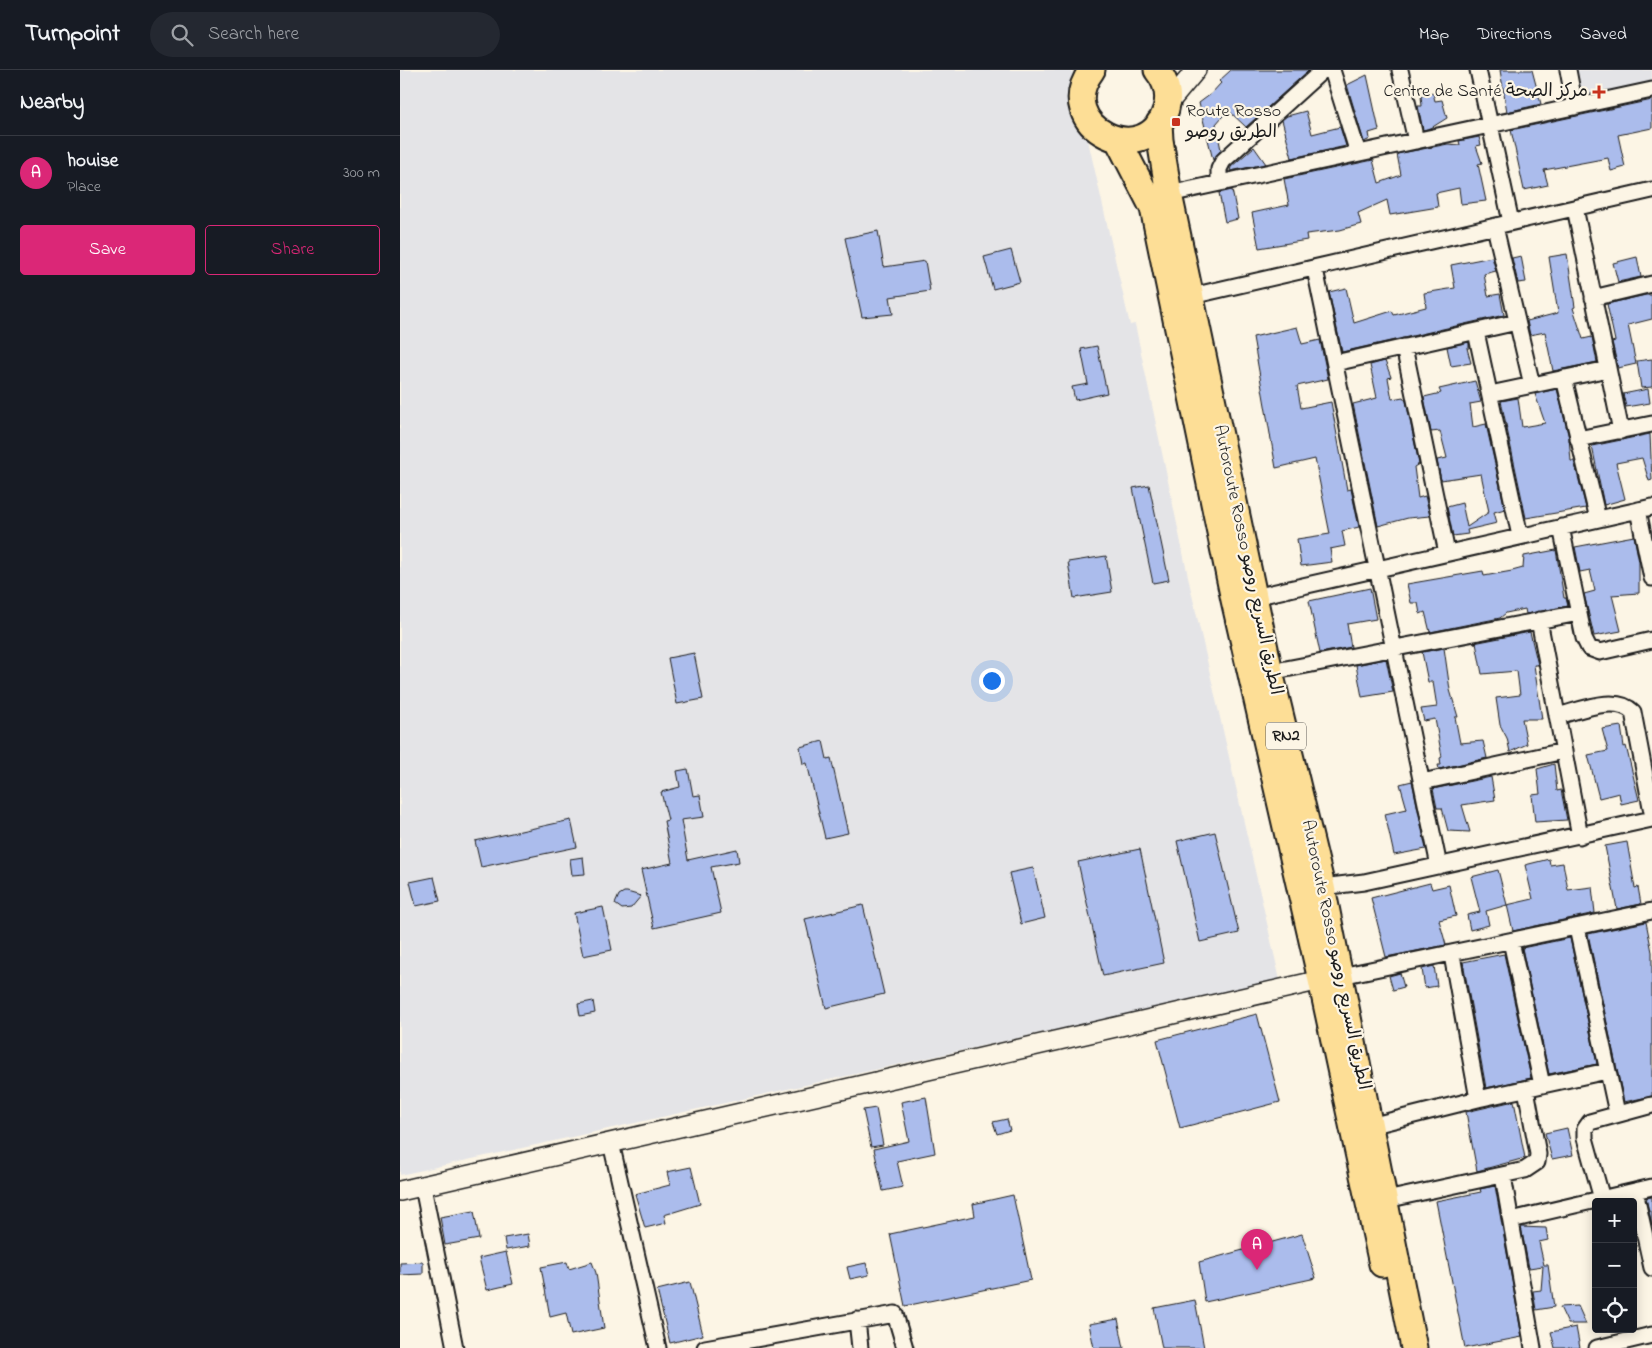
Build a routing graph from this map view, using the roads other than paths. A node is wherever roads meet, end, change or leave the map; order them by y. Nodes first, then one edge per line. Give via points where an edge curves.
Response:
1 (1196, 70) edge
2 (1323, 70) edge
3 (1332, 70) edge
4 (1400, 70) edge
5 (1478, 70) edge
6 (1568, 70) edge
7 (1161, 71) edge
8 (1086, 76) edge
9 (1652, 90) edge
10 (1575, 106) junction
11 (1163, 114) junction
12 (1490, 125) junction
13 (1118, 140) junction
14 (1416, 141) junction
15 (1358, 153) junction
16 (1219, 183) junction
17 (1652, 190) edge
18 (1169, 194) junction
19 (1575, 208) junction
20 (1510, 222) junction
21 (1496, 227) junction
22 (1315, 270) junction
23 (1652, 284) edge
24 (1593, 298) junction
25 (1182, 299) junction
26 (1517, 322) junction
27 (1476, 332) junction
28 (1404, 348) junction
29 (1335, 363) junction
30 (1608, 369) junction
31 (1564, 378) junction
32 (1532, 385) junction
33 (1490, 394) junction
34 (1652, 424) edge
35 (1621, 431) junction
36 (1578, 439) junction
37 (1645, 509) edge
38 (1598, 519) junction
39 (1561, 527) junction
40 (1520, 536) junction
41 (1447, 553) junction
42 (1378, 568) junction
43 (1652, 578) edge
44 (1254, 597) junction
45 (1579, 612) junction
46 (1539, 620) junction
47 (1652, 640) edge
48 (1394, 650) junction
49 (1270, 672) junction
50 (1557, 716) junction
51 (1645, 732) edge
52 (1564, 751) junction
53 (1422, 782) junction
54 (1652, 812) edge
55 (1652, 819) edge
56 (1580, 836) junction
57 (1439, 866) junction
58 (1322, 887) junction
59 (1652, 911) edge
60 (1577, 928) junction
61 (1511, 941) junction
62 (1452, 955) junction
63 (1331, 978) junction
64 (1607, 1071) junction
65 (1542, 1085) junction
66 (1526, 1088) junction
67 (1478, 1098) junction
68 (1652, 1105) edge
69 (1617, 1113) junction
70 (1370, 1126) junction
71 (611, 1143) junction
72 (1503, 1176) junction
73 (422, 1187) junction
74 (1652, 1187) edge
75 (400, 1191) edge
76 (1635, 1191) junction
77 (1602, 1198) edge
78 (1606, 1198) edge
79 (1386, 1200) junction
80 (1592, 1201) edge
81 (1511, 1220) junction
82 (1652, 1268) edge
83 (857, 1320) junction
84 (1652, 1335) edge
85 (455, 1348) edge
86 (658, 1348) edge
87 (705, 1348) edge
88 (860, 1348) edge
89 (904, 1348) edge
90 (1397, 1348) edge
91 (1414, 1348) edge
92 (1533, 1348) edge
93 (1598, 1348) edge

1 - 11 street
2 - 16 street via 1223,161 1219,169
3 - 15 street
4 - 14 street
5 - 12 street
6 - 10 street
7 - 11 highway, Autoroute Rosso الطريق السريع روصو via 1167,91
8 - 13 highway via 1082,104 1087,118 1097,130
9 - 10 street
10 - 12 street
11 - 13 highway via 1141,137
11 - 18 highway, Autoroute Rosso الطريق السريع روصو / RN2 via 1160,140
12 - 14 street
12 - 20 street
13 - 25 highway, Autoroute Rosso الطريق السريع روصو / RN2 via 1153,208
14 - 15 street
15 - 16 street
16 - 18 street
17 - 19 street
18 - 25 highway, Autoroute Rosso الطريق السريع روصو / RN2
19 - 20 street
19 - 24 street
20 - 21 street
21 - 22 street
21 - 26 street
22 - 25 street
22 - 29 street
23 - 24 street
24 - 30 street
25 - 44 highway, Autoroute Rosso الطريق السريع روصو / RN2
25 - 63 highway, Autoroute Rosso الطريق السريع روصو / RN2 via 1234,600
26 - 27 street
26 - 32 street
27 - 28 street
27 - 33 street
28 - 29 street
28 - 41 street
29 - 42 street
30 - 31 street
30 - 35 street
31 - 32 street
31 - 36 street
32 - 33 street
33 - 40 street
34 - 35 street
35 - 36 street
36 - 38 street
37 - 38 street
37 - 43 street
38 - 39 street
39 - 40 street
39 - 45 street
40 - 41 street
41 - 42 street
42 - 44 street
42 - 48 street
44 - 49 highway, Autoroute Rosso الطريق السريع روصو / RN2
45 - 46 street
45 - 47 street via 1588,648 1600,652
46 - 48 street
46 - 50 street
48 - 49 street
48 - 53 street
49 - 58 highway, Autoroute Rosso الطريق السريع روصو / RN2
50 - 51 street via 1618,703 1633,712
50 - 52 street
51 - 54 street
52 - 53 street
52 - 56 street
53 - 57 street
55 - 56 street
56 - 57 street
57 - 58 street
58 - 63 highway, Autoroute Rosso الطريق السريع روصو / RN2
59 - 60 street
60 - 61 street
60 - 64 street
61 - 62 street
61 - 65 street
62 - 63 street
62 - 67 street
63 - 70 highway, Autoroute Rosso الطريق السريع روصو / RN2
63 - 71 street
63 - 90 highway, Autoroute Rosso الطريق السريع روصو / RN2
64 - 65 street
64 - 69 street
65 - 66 street
66 - 67 street
66 - 72 street via 1537,1162 1525,1170
67 - 70 street
68 - 69 street
69 - 77 street via 1590,1122 1585,1129
70 - 79 highway, Autoroute Rosso الطريق السريع روصو / RN2
71 - 73 street
71 - 86 street
72 - 79 street
72 - 81 street
73 - 75 street
73 - 85 street
74 - 76 street
76 - 78 street
76 - 82 street
79 - 91 highway, Autoroute Rosso الطريق السريع روصو / RN2
80 - 81 street
81 - 92 street
83 - 87 street
83 - 88 street
83 - 89 street via 894,1314
84 - 93 street

